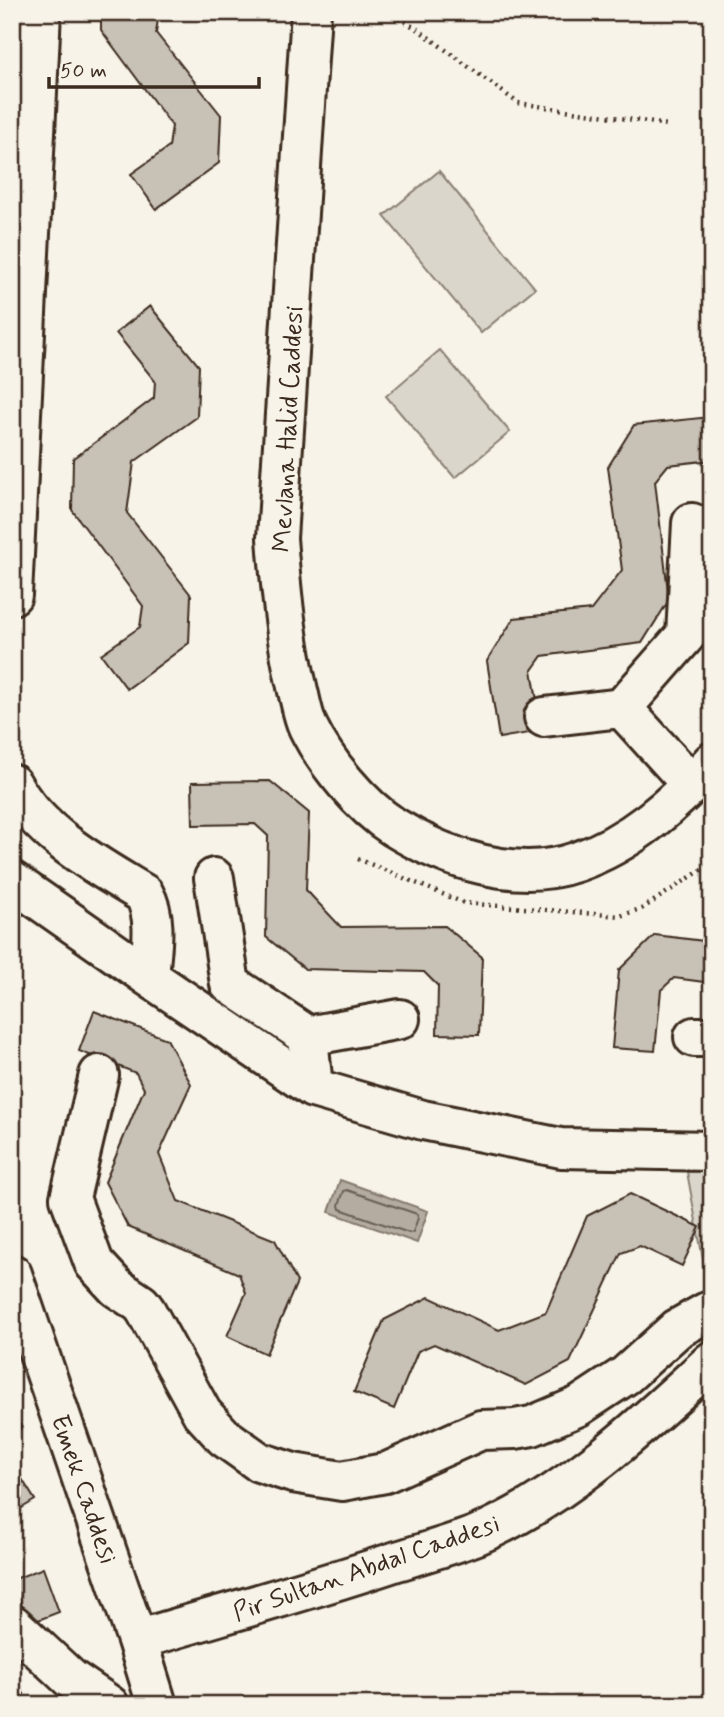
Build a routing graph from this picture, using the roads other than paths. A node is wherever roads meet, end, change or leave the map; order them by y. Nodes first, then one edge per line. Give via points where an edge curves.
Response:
1 (41, 12) edge
2 (311, 12) edge
3 (692, 523) dead end
4 (12, 595) edge
5 (622, 708) junction
6 (544, 717) dead end
7 (702, 773) edge
8 (12, 784) edge
9 (214, 878) dead end
10 (12, 881) edge
11 (149, 978) junction
12 (400, 1019) dead end
13 (308, 1036) junction
14 (99, 1075) dead end
15 (313, 1088) junction
16 (712, 1151) edge
17 (12, 1274) edge
18 (712, 1317) edge
19 (712, 1361) edge
20 (12, 1624) edge
21 (137, 1640) junction
22 (109, 1705) edge
23 (157, 1705) edge

1 - 4 street
2 - 7 street, Mevlana Halid Caddesi via 277,538 291,664 306,724 328,762 392,826 477,864 546,869 576,862 641,827
3 - 5 street via 686,635
5 - 6 street
5 - 7 street
8 - 11 street via 22,800 79,854 144,894 152,917
9 - 13 street via 230,984
10 - 11 street
11 - 15 street
12 - 13 street
13 - 15 street
14 - 18 street via 71,1198 94,1263 117,1288 141,1304 202,1413 224,1437 259,1462 293,1474 342,1481 385,1473 481,1430 532,1426 579,1406 626,1375 677,1329 707,1312
15 - 16 street via 424,1120 561,1148
17 - 21 street, Emek Caddesi
19 - 21 street, Pir Sultan Abdal Caddesi via 571,1481 478,1534
20 - 22 street via 71,1679
21 - 23 street, Emek Caddesi

